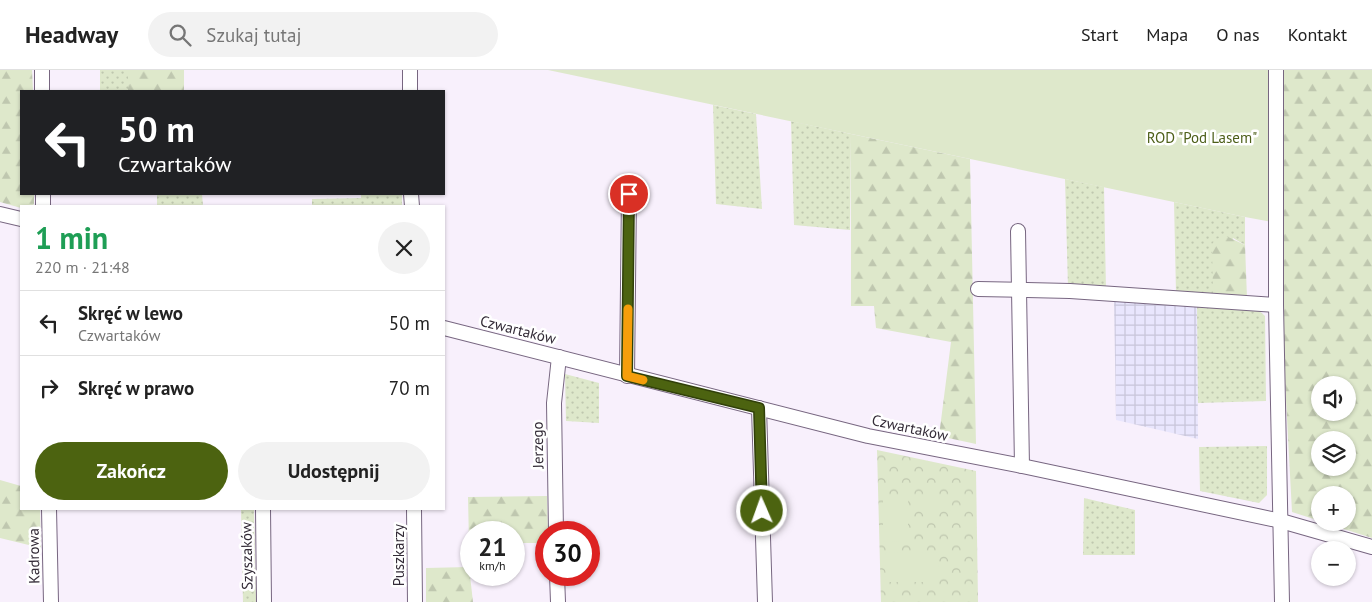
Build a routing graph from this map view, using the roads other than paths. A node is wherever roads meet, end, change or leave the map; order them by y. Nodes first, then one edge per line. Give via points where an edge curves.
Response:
1 (42, 70) edge
2 (410, 70) edge
3 (1276, 70) edge
4 (42, 90) edge
5 (410, 90) edge
6 (629, 194) dead end
7 (0, 214) edge
8 (20, 219) edge
9 (1018, 231) dead end
10 (978, 289) dead end
11 (1019, 289) junction
12 (1276, 305) junction
13 (445, 328) edge
14 (559, 357) junction
15 (627, 376) junction
16 (759, 408) junction
17 (1022, 466) junction
18 (49, 510) edge
19 (263, 510) edge
20 (414, 510) edge
21 (556, 521) edge
22 (1281, 521) junction
23 (1372, 547) edge
24 (557, 586) edge
25 (51, 602) edge
26 (264, 602) edge
27 (415, 602) edge
28 (558, 602) edge
29 (765, 602) edge
30 (1282, 602) edge

1 - 4 street
2 - 5 street
3 - 12 street
6 - 15 street
7 - 8 street
9 - 11 street
10 - 11 street
11 - 12 street
11 - 17 street
12 - 22 street
13 - 14 street, Czwartaków
14 - 15 street, Czwartaków
14 - 21 street, Jerzego via 554,403
15 - 16 street, Czwartaków
16 - 17 street, Czwartaków via 868,436
16 - 29 street
17 - 22 street, Czwartaków
18 - 25 street, Kadrowa
19 - 26 street, Szyszaków
20 - 27 street, Puszkarzy
22 - 23 street, Czwartaków
22 - 30 street
24 - 28 street

